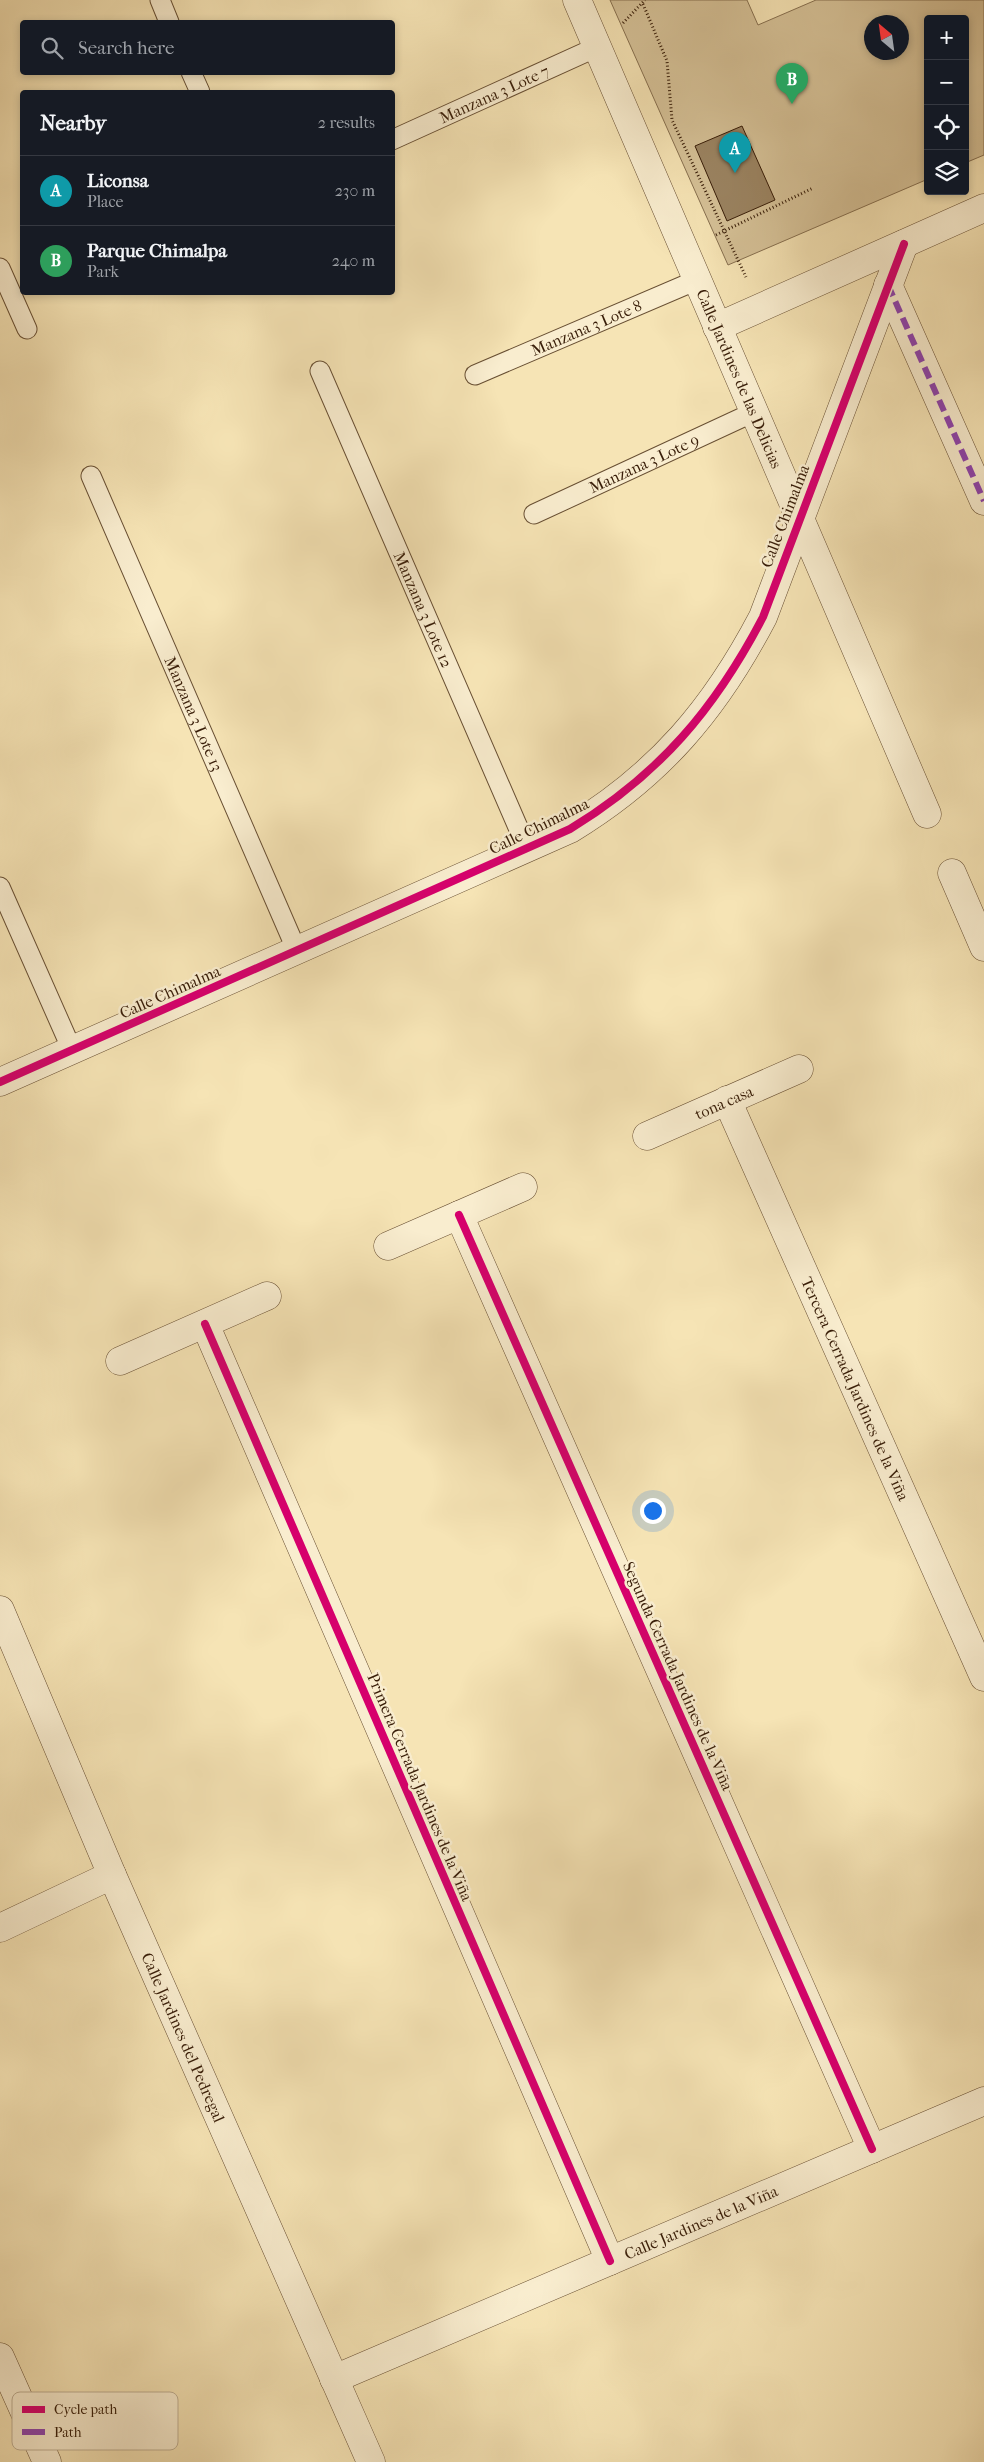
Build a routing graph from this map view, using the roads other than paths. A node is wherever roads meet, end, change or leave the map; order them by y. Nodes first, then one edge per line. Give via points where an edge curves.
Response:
1 (160, 0) edge
2 (577, 0) edge
3 (168, 20) edge
4 (597, 47) junction
5 (192, 75) edge
6 (199, 90) edge
7 (395, 139) edge
8 (984, 208) edge
9 (904, 244) junction
10 (0, 268) edge
11 (692, 268) junction
12 (888, 285) junction
13 (717, 327) junction
14 (27, 329) dead end
15 (320, 371) dead end
16 (475, 375) dead end
17 (754, 412) junction
18 (91, 476) dead end
19 (984, 501) edge
20 (534, 514) dead end
21 (799, 518) junction
22 (927, 814) dead end
23 (527, 848) junction
24 (952, 873) dead end
25 (0, 887) edge
26 (984, 947) edge
27 (297, 951) junction
28 (72, 1050) junction
29 (799, 1068) dead end
30 (0, 1082) edge
31 (727, 1100) junction
32 (647, 1136) dead end
33 (523, 1187) dead end
34 (459, 1215) junction
35 (388, 1246) dead end
36 (268, 1296) dead end
37 (204, 1324) junction
38 (120, 1361) dead end
39 (0, 1610) edge
40 (984, 1677) edge
41 (112, 1875) junction
42 (0, 1928) edge
43 (984, 2101) edge
44 (872, 2148) junction
45 (610, 2261) junction
46 (0, 2357) edge
47 (334, 2379) junction
48 (16, 2392) edge
49 (43, 2450) edge
50 (48, 2462) edge
51 (371, 2462) edge

1 - 3 lane
2 - 4 street, Calle Jardines de las Delicias
4 - 7 lane, Manzana 3 Lote 7
4 - 11 street, Calle Jardines de las Delicias
5 - 6 lane
8 - 9 street
9 - 12 street, Calle Chimalma
9 - 13 street
10 - 14 lane
11 - 13 street, Calle Jardines de las Delicias
11 - 16 lane, Manzana 3 Lote 8
12 - 19 street
12 - 21 street, Calle Chimalma
13 - 17 street, Calle Jardines de las Delicias
15 - 23 lane, Manzana 3 Lote 12
17 - 20 lane, Manzana 3 Lote 9
17 - 21 street, Calle Jardines de las Delicias
18 - 27 lane, Manzana 3 Lote 13
21 - 22 street, Calle Jardines de las Delicias
21 - 23 street, Calle Chimalma via 762,617 742,656 682,739 642,779 607,807 570,829
23 - 27 street, Calle Chimalma
24 - 26 street
25 - 28 lane
27 - 28 street, Calle Chimalma
28 - 30 street, Calle Chimalma
29 - 31 street, tona casa
31 - 32 street, tona casa
31 - 40 street, Tercera Cerrada Jardines de la Viña
33 - 34 street
34 - 35 street
34 - 44 street, Segunda Cerrada Jardines de la Viña
36 - 37 street
37 - 38 street
37 - 45 street, Primera Cerrada Jardines de la Viña
39 - 41 street, Calle Jardines del Pedregal
41 - 42 street
41 - 47 street, Calle Jardines del Pedregal
43 - 44 street, Calle Jardines de la Viña
44 - 45 street, Calle Jardines de la Viña
45 - 47 street, Calle Jardines de la Viña
46 - 48 street
47 - 51 street, Calle Jardines del Pedregal
49 - 50 street

